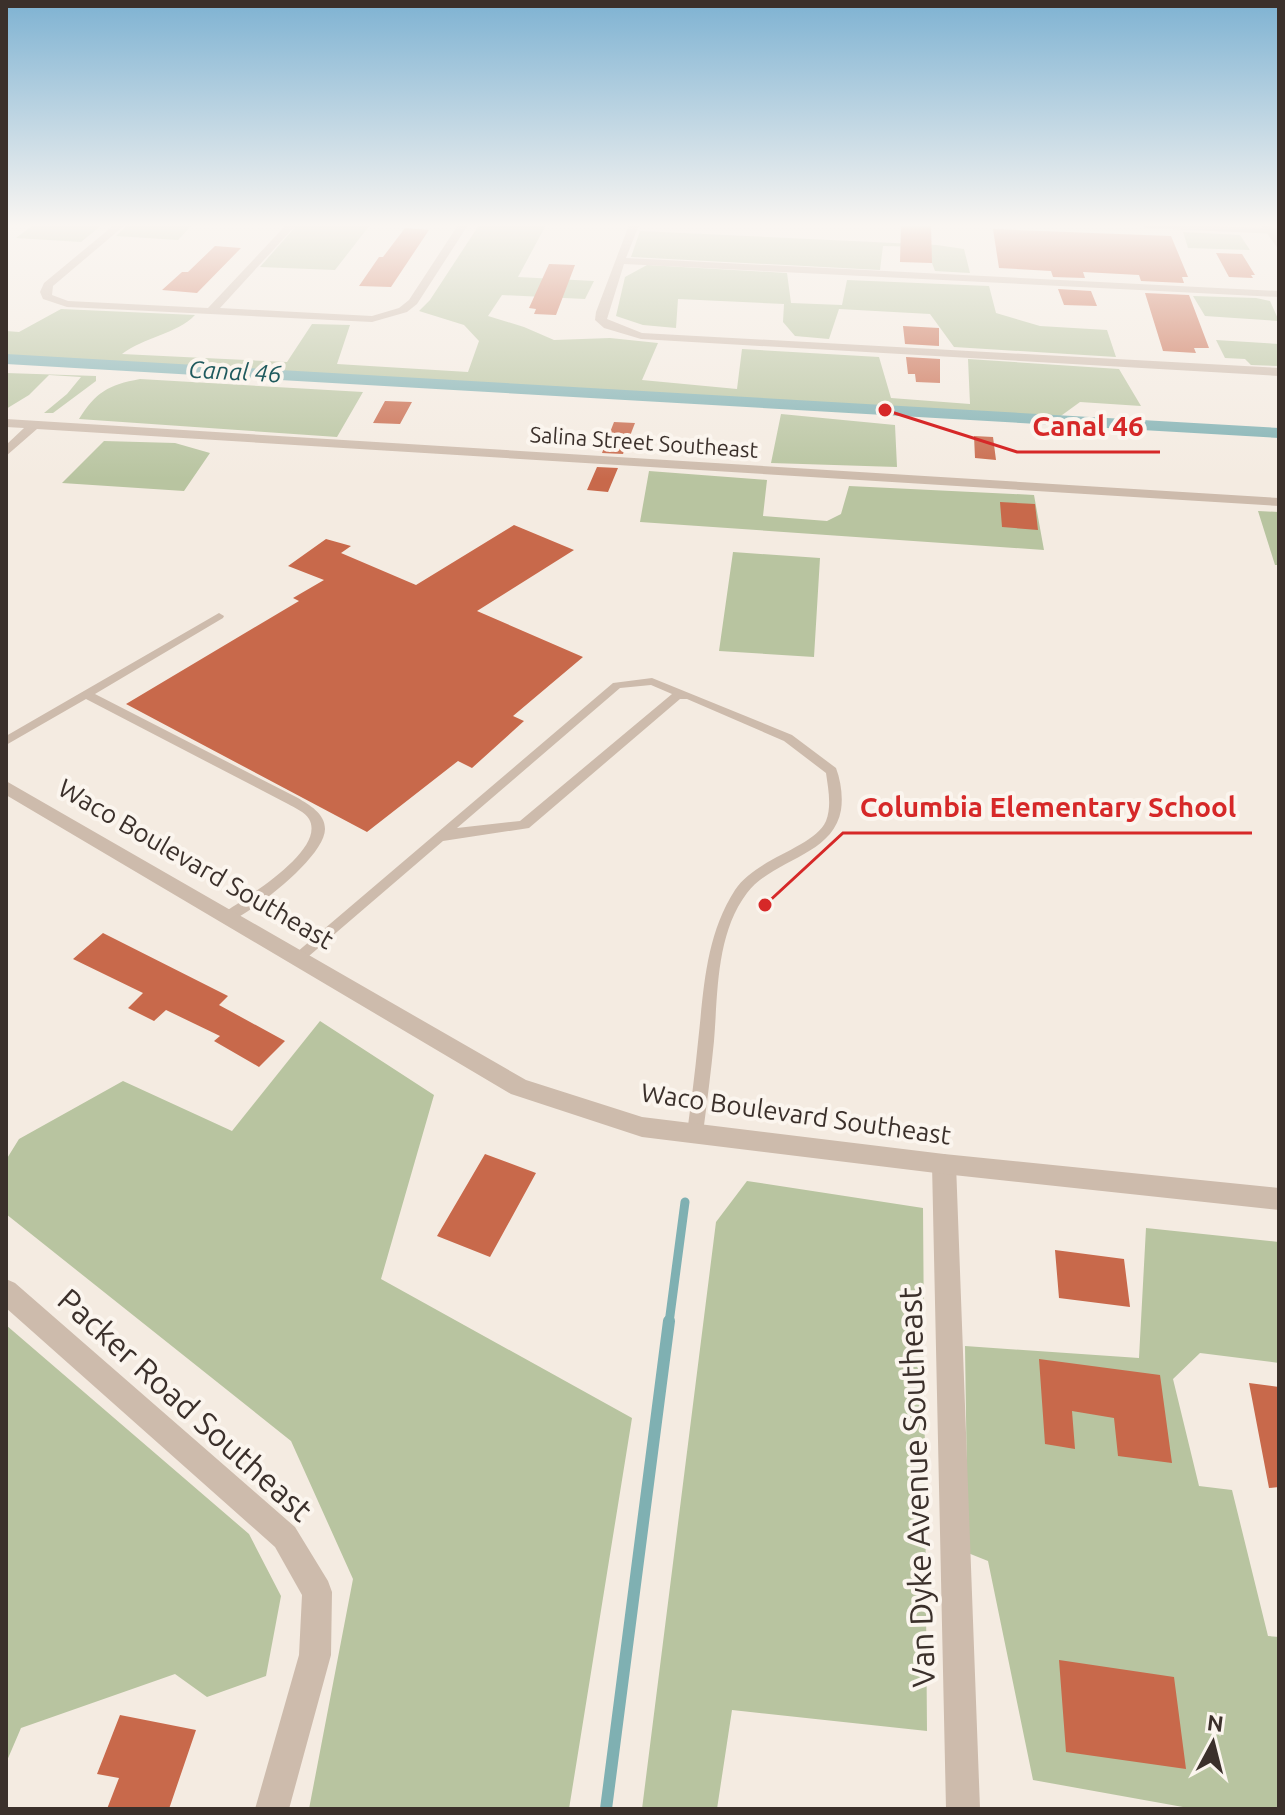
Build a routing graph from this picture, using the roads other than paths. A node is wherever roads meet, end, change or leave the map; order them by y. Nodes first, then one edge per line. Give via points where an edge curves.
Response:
1 (169, 310) edge
2 (212, 310) edge
3 (399, 310) edge
4 (602, 310) edge
5 (210, 312) junction
6 (1279, 372) edge
7 (6, 423) edge
8 (34, 425) junction
9 (6, 452) edge
10 (1279, 502) edge
11 (219, 616) dead end
12 (86, 694) junction
13 (689, 696) junction
14 (6, 741) edge
15 (6, 787) edge
16 (441, 837) junction
17 (228, 917) junction
18 (297, 958) junction
19 (695, 1133) junction
20 (944, 1164) junction
21 (1279, 1199) edge
22 (6, 1291) edge
23 (272, 1809) edge
24 (963, 1809) edge

1 - 5 street
2 - 5 street
3 - 5 street via 350,320
4 - 6 street via 601,320 608,326 641,336
7 - 8 street, Salina Street Southeast
8 - 9 street
8 - 10 street, Salina Street Southeast
11 - 12 lane
12 - 14 lane
12 - 17 lane via 314,816 317,841 307,856
13 - 16 lane via 668,700 524,825
13 - 16 lane via 652,681 617,685
13 - 19 lane via 788,738 832,771 838,799 826,831 766,868 745,886 727,915 714,953
15 - 17 street, Waco Boulevard Southeast
16 - 18 lane
17 - 18 street, Waco Boulevard Southeast
18 - 19 street, Waco Boulevard Southeast via 519,1087 642,1127
19 - 20 street, Waco Boulevard Southeast
20 - 21 street, Waco Boulevard Southeast
20 - 24 street, Van Dyke Avenue Southeast
22 - 23 street, Packer Road Southeast via 285,1537 317,1592 315,1655

